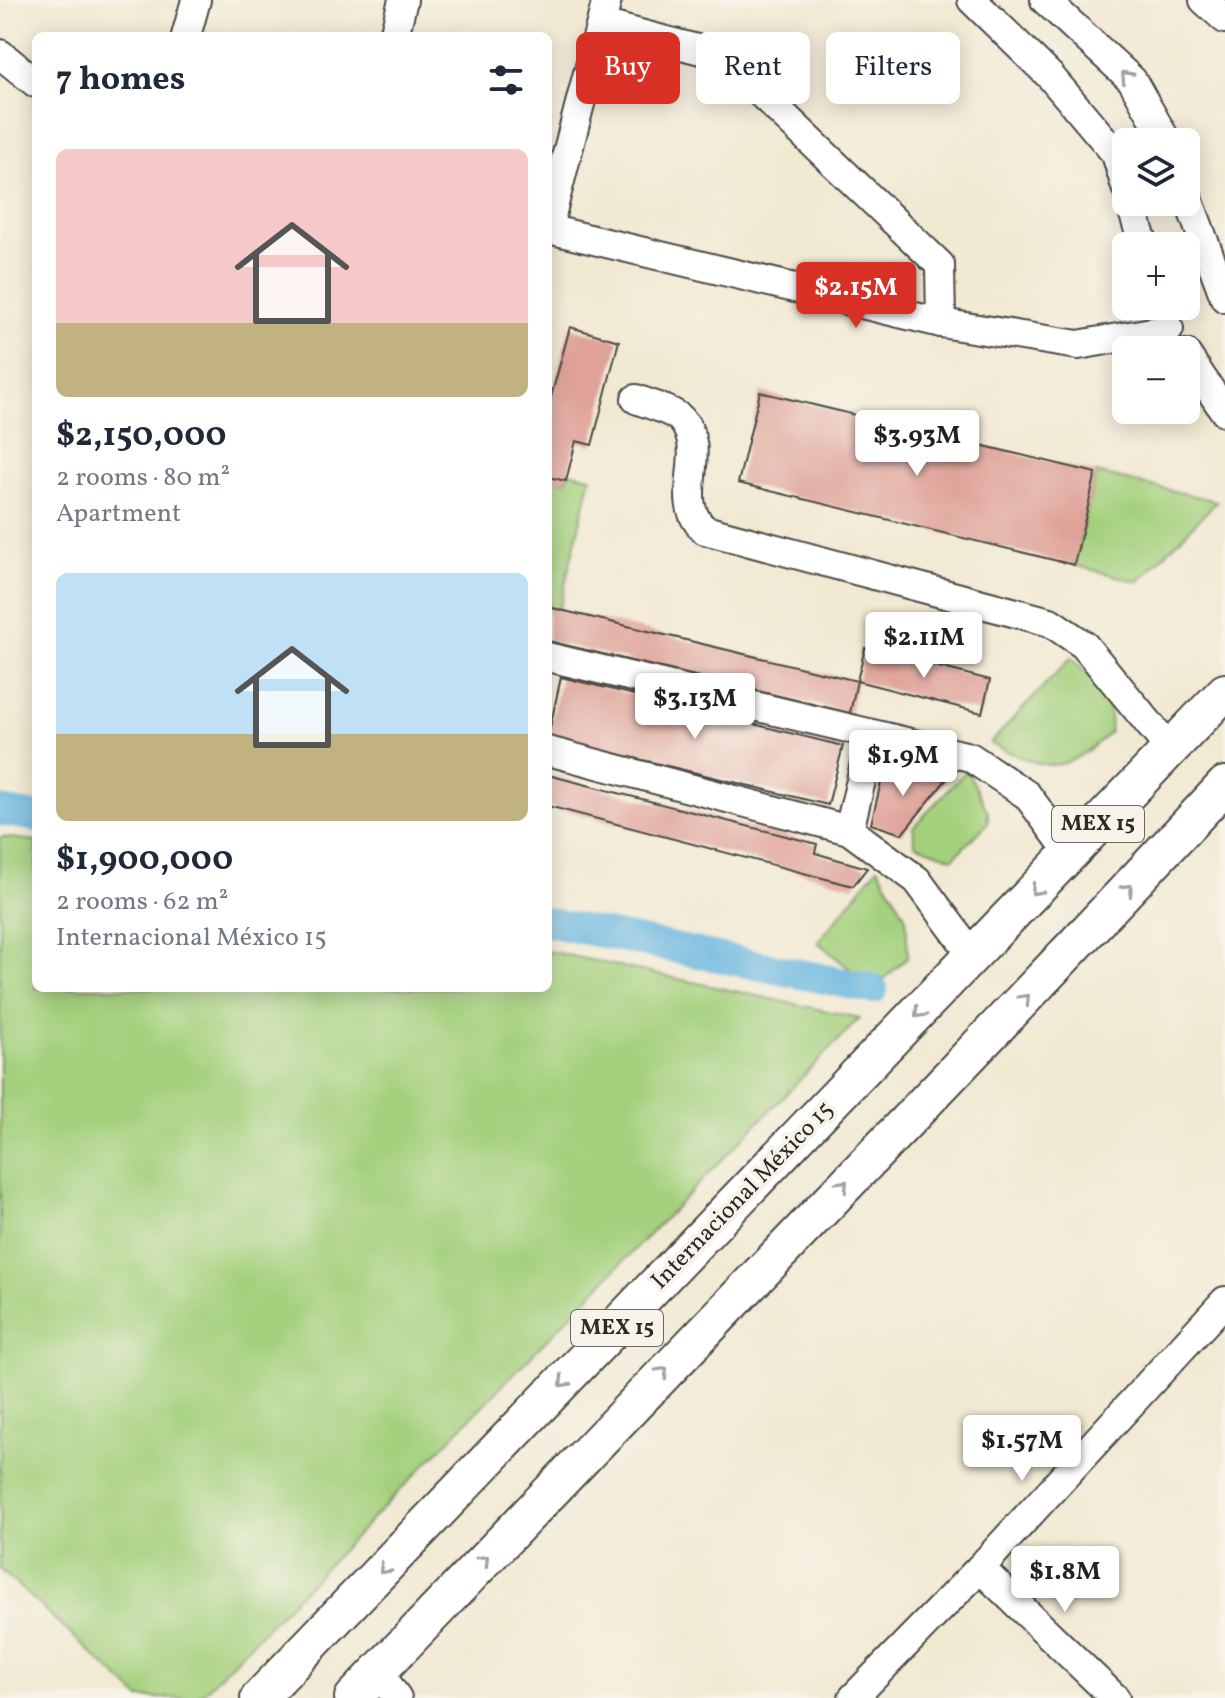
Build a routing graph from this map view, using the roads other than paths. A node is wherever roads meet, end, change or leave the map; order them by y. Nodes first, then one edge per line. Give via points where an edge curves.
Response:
1 (196, 0) edge
2 (403, 0) edge
3 (972, 0) edge
4 (1045, 0) edge
5 (1204, 0) edge
6 (605, 12) edge
7 (1225, 19) edge
8 (187, 32) edge
9 (395, 32) edge
10 (0, 54) edge
11 (32, 80) edge
12 (1159, 128) edge
13 (1112, 149) edge
14 (552, 213) edge
15 (1195, 216) edge
16 (552, 229) edge
17 (1225, 298) edge
18 (941, 323) junction
19 (1175, 335) edge
20 (636, 399) dead end
21 (1225, 412) edge
22 (552, 658) edge
23 (1225, 692) edge
24 (872, 735) junction
25 (1170, 749) junction
26 (552, 752) edge
27 (1225, 785) edge
28 (849, 830) junction
29 (1070, 853) junction
30 (974, 957) junction
31 (1225, 1301) edge
32 (980, 1568) junction
33 (387, 1685) edge
34 (259, 1698) edge
35 (353, 1698) edge
36 (853, 1698) edge
37 (1115, 1698) edge

1 - 8 street
2 - 9 street
3 - 13 street via 1050,76
12 -> 4 street via 1132,80
5 - 7 street
6 - 14 street
6 - 18 street via 712,53 748,81 940,265
10 - 11 street
15 - 17 street
16 - 18 street
18 - 19 street via 1078,345
19 - 21 street
20 - 25 street via 680,418 689,432 689,507 693,520 705,530 1050,622 1084,645
22 - 24 street
23 - 25 main road, Internacional México 15 / MEX 15
24 - 28 street
24 - 29 street via 970,757 1027,795
25 - 29 main road, Internacional México 15 / MEX 15
26 - 28 street
33 -> 27 main road, MEX 15 via 704,1328 1056,967
28 - 30 street via 917,880
29 -> 30 main road, Internacional México 15 / MEX 15
30 -> 34 main road, Internacional México 15 / MEX 15
31 - 32 street
32 - 36 street
32 - 37 street
33 - 35 main road, MEX 15

